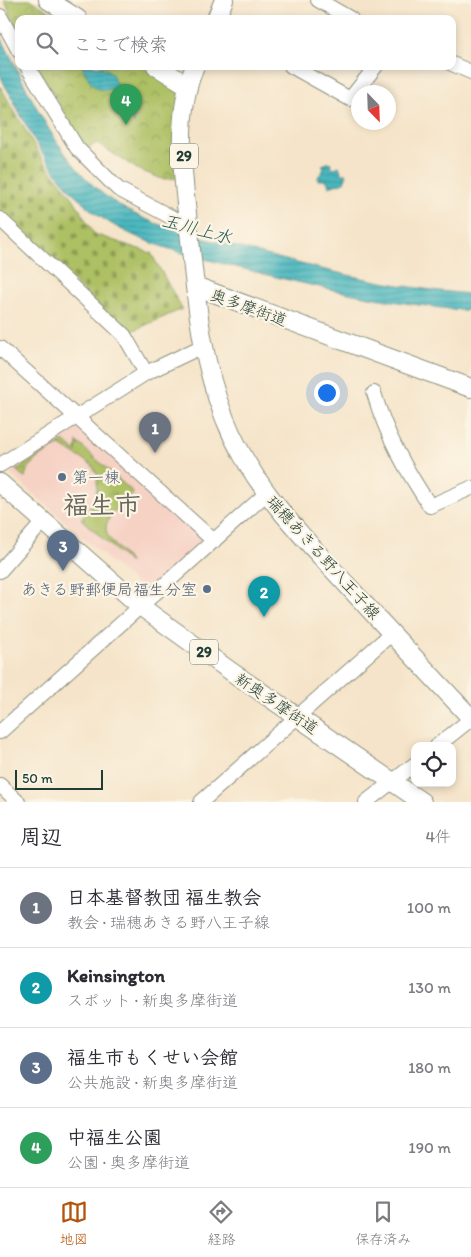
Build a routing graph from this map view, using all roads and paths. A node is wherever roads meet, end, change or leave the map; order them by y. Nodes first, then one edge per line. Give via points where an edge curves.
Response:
1 (48, 0) edge
2 (224, 0) edge
3 (318, 0) edge
4 (72, 15) edge
5 (218, 15) edge
6 (344, 15) edge
7 (0, 16) edge
8 (15, 44) edge
9 (456, 66) edge
10 (29, 70) edge
11 (163, 70) edge
12 (193, 70) edge
13 (298, 70) edge
14 (373, 70) edge
15 (471, 72) edge
16 (187, 85) junction
17 (0, 219) edge
18 (188, 226) junction
19 (194, 286) junction
20 (202, 346) junction
21 (0, 348) edge
22 (146, 373) junction
23 (471, 388) edge
24 (374, 393) dead end
25 (76, 417) junction
26 (0, 465) edge
27 (0, 483) edge
28 (471, 488) edge
29 (267, 493) junction
30 (43, 522) junction
31 (214, 541) junction
32 (0, 570) edge
33 (140, 606) junction
34 (392, 633) junction
35 (297, 717) junction
36 (471, 719) edge
37 (0, 732) edge
38 (442, 742) edge
39 (411, 767) edge
40 (392, 782) junction
41 (0, 784) edge
42 (18, 802) edge
43 (201, 802) edge
44 (366, 802) edge
45 (422, 802) edge

1 - 4 main road
2 - 5 main road
3 - 6 street
7 - 8 street
9 - 15 street
10 - 18 street via 77,148 118,189
11 - 16 main road
12 - 16 main road
13 - 14 street via 350,99
16 - 18 main road, 奥多摩街道 / 29 via 183,123
17 - 22 street via 124,335
18 - 19 main road, 奥多摩街道 / 29
19 - 20 main road, 瑞穂あきる野八王子線
19 - 23 main road, 奥多摩街道
20 - 22 street
20 - 29 main road, 瑞穂あきる野八王子線 via 225,420 237,446
21 - 25 street
22 - 25 street
24 - 28 street via 385,426 406,469 430,506
25 - 26 street
25 - 31 street
27 - 30 main road, 新奥多摩街道 / 29
29 - 31 street
29 - 34 main road, 瑞穂あきる野八王子線 via 294,529
30 - 32 street
30 - 33 main road, 新奥多摩街道 / 29
31 - 33 street
33 - 35 main road, 新奥多摩街道 / 29
33 - 37 street
34 - 35 street
34 - 36 main road, 瑞穂あきる野八王子線
35 - 40 main road, 新奥多摩街道 / 29
35 - 43 street
36 - 38 street
39 - 40 street
40 - 44 street
40 - 45 main road, 新奥多摩街道 / 29
41 - 42 street

